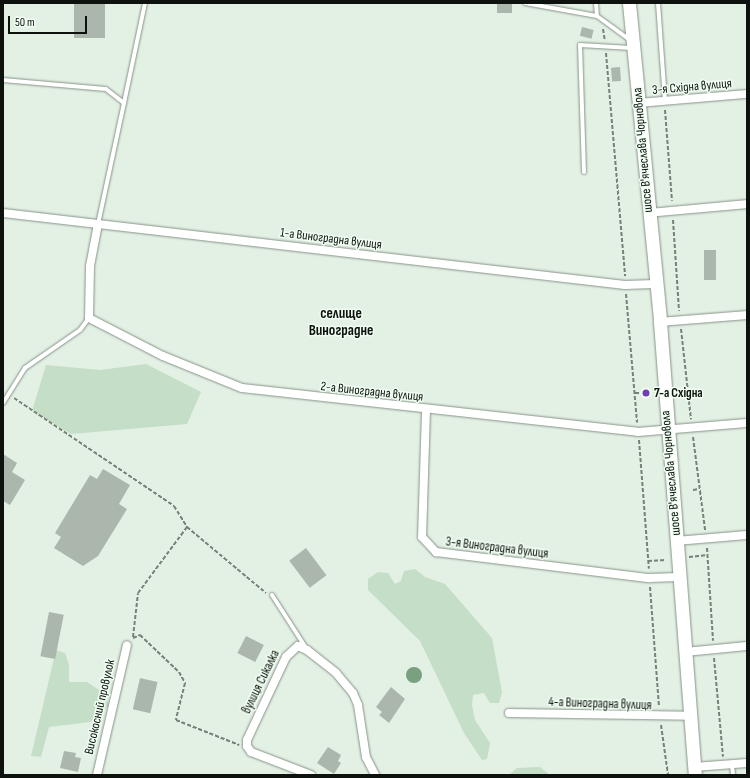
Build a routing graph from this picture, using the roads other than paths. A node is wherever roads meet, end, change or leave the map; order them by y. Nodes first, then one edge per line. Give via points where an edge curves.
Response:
1 (145, 3) edge
2 (525, 3) edge
3 (596, 3) edge
4 (629, 3) edge
5 (658, 3) edge
6 (597, 16) junction
7 (633, 45) junction
8 (3, 80) edge
9 (747, 94) edge
10 (665, 101) junction
11 (124, 103) junction
12 (639, 103) junction
13 (584, 172) dead end
14 (747, 204) edge
15 (3, 213) edge
16 (648, 213) junction
17 (98, 224) junction
18 (655, 284) junction
19 (747, 315) edge
20 (89, 318) junction
21 (660, 322) junction
22 (3, 403) edge
23 (426, 411) junction
24 (747, 423) edge
25 (667, 430) junction
26 (747, 535) edge
27 (676, 540) junction
28 (679, 577) junction
29 (272, 596) road end
30 (127, 645) road end
31 (747, 646) edge
32 (307, 650) junction
33 (685, 652) junction
34 (509, 713) dead end
35 (690, 716) junction
36 (747, 763) edge
37 (732, 764) junction
38 (694, 771) edge
39 (97, 775) edge
40 (311, 775) edge
41 (374, 775) edge
42 (733, 775) edge

1 - 11 lane
2 - 6 lane
3 - 6 lane
4 - 7 main road, шосе В'ячеслава Чорновола
5 - 10 lane
6 - 7 lane
7 - 12 main road, шосе В'ячеслава Чорновола
7 - 13 lane via 580,45
8 - 11 lane via 106,89
9 - 10 street, 3-я Східна вулиця
10 - 12 street, 3-я Східна вулиця
11 - 17 lane
12 - 16 main road, шосе В'ячеслава Чорновола
14 - 16 street
15 - 17 street, 1-а Виноградна вулиця
16 - 18 main road, шосе В'ячеслава Чорновола
17 - 18 street, 1-а Виноградна вулиця via 626,286
17 - 20 street via 90,266
18 - 21 main road, шосе В'ячеслава Чорновола
19 - 21 street
20 - 22 lane via 80,330 25,368
20 - 23 street, 2-а Виноградна вулиця via 164,356 242,388
21 - 25 main road, шосе В'ячеслава Чорновола
23 - 25 street, 2-а Виноградна вулиця via 638,432
23 - 28 street, 3-я Виноградна вулиця via 422,537 428,547 444,555 650,578
24 - 25 street, 2-а Виноградна вулиця
25 - 27 main road, шосе В'ячеслава Чорновола
26 - 27 street
27 - 28 main road, шосе В'ячеслава Чорновола
28 - 33 main road, шосе В'ячеслава Чорновола
29 - 32 lane
30 - 39 street, Високосний провулок
31 - 33 street
32 - 40 street, вулиця Сикалка via 298,646 290,650 247,740 249,750
32 - 41 street via 336,673 353,694 358,706 366,757
33 - 35 main road, шосе В'ячеслава Чорновола
34 - 35 street, 4-а Виноградна вулиця via 660,718
35 - 38 main road, шосе В'ячеслава Чорновола
36 - 37 street
37 - 38 street
37 - 42 lane

